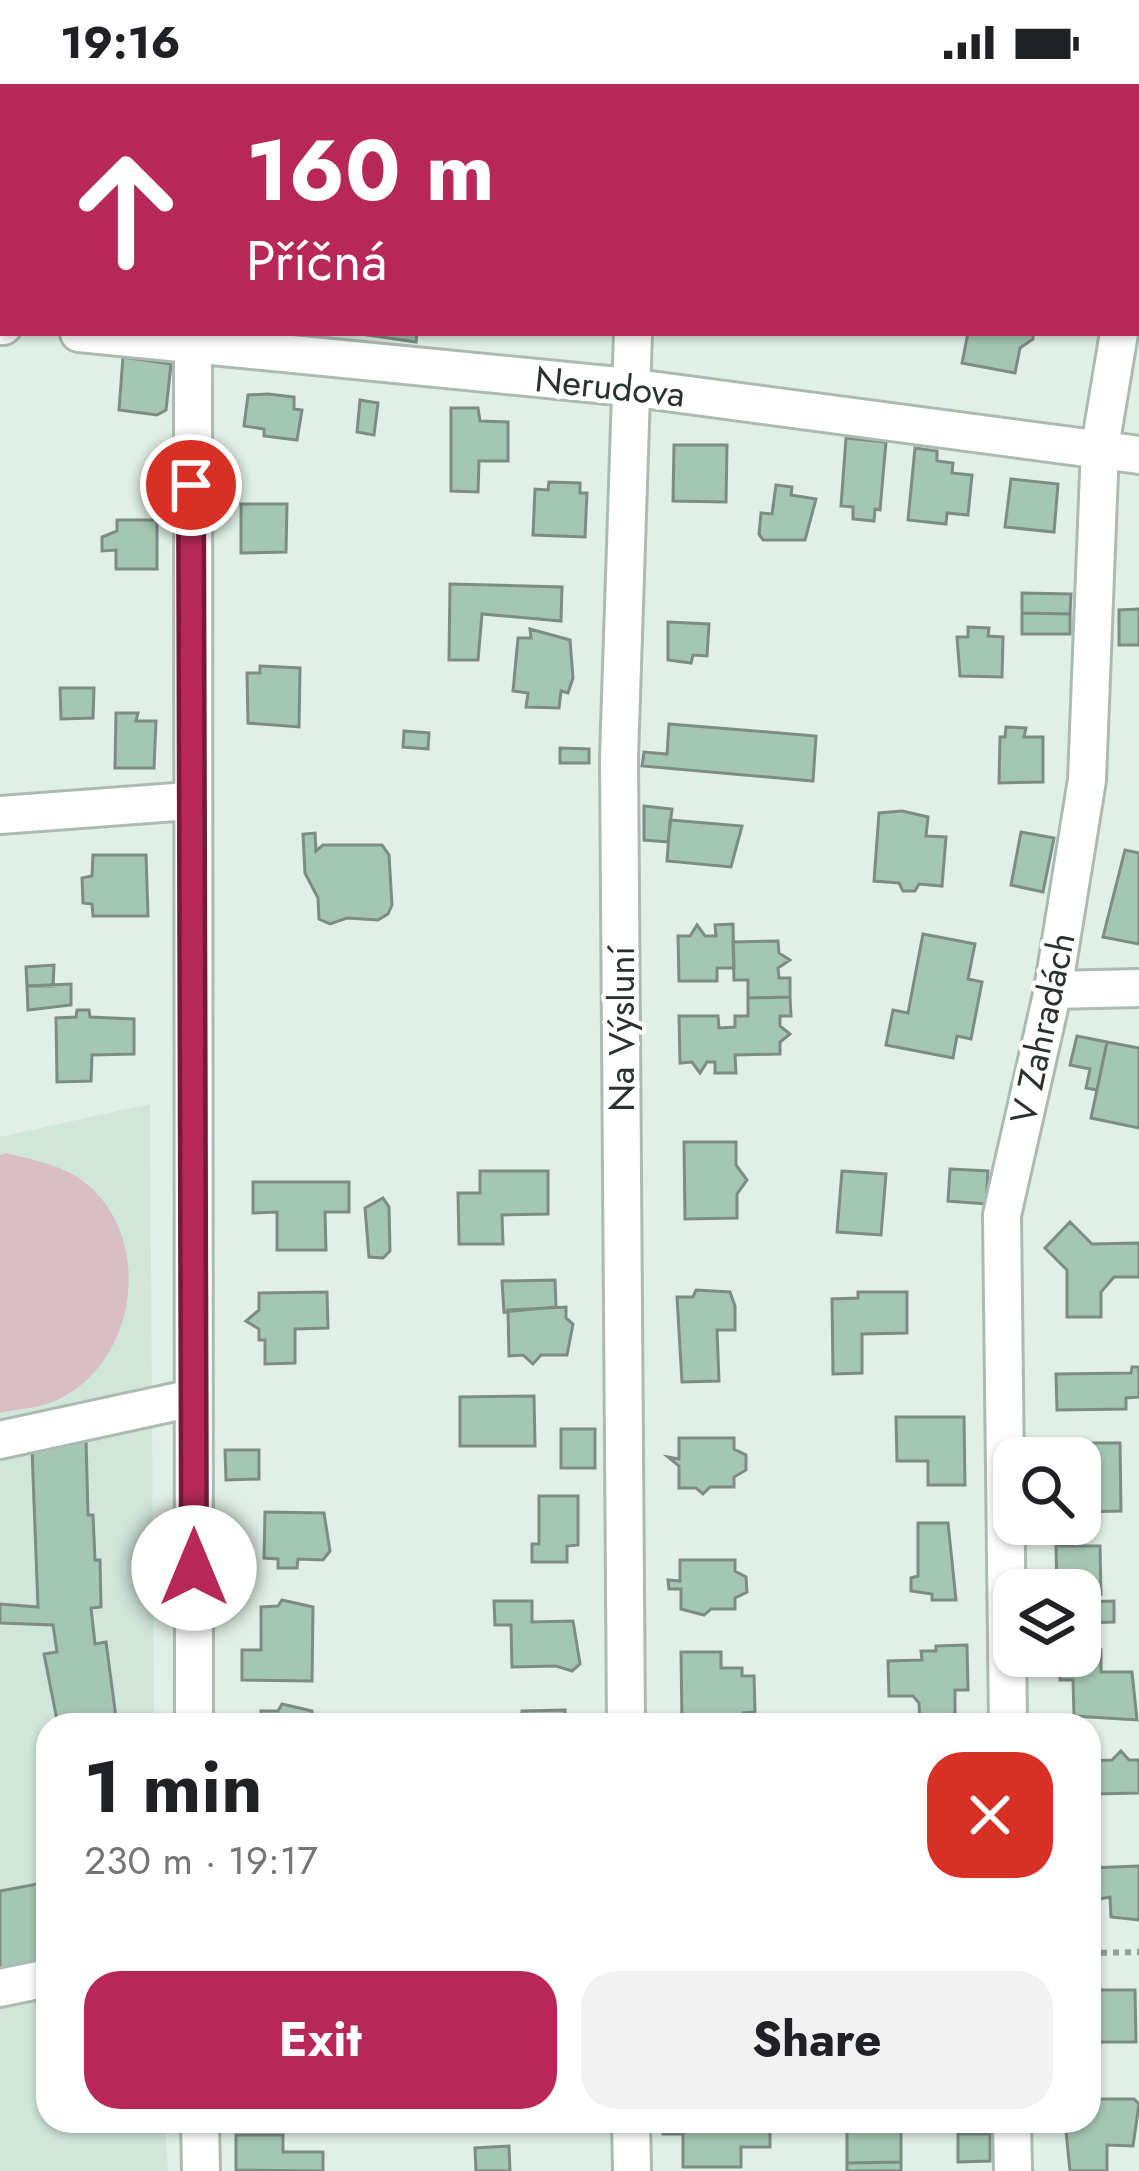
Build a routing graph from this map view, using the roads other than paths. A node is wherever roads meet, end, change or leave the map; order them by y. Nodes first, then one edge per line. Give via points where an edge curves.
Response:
1 (147, 336) edge
2 (633, 336) edge
3 (1118, 336) edge
4 (192, 338) edge
5 (628, 387) junction
6 (1100, 447) junction
7 (1139, 455) edge
8 (189, 802) junction
9 (0, 815) edge
10 (1139, 988) edge
11 (1053, 990) junction
12 (194, 1397) junction
13 (0, 1440) edge
14 (194, 1713) edge
15 (626, 1713) edge
16 (1008, 1713) edge
17 (36, 1980) edge
18 (0, 1988) edge
19 (200, 2133) edge
20 (631, 2133) edge
21 (1012, 2133) edge
22 (201, 2171) edge
23 (632, 2171) edge
24 (1013, 2171) edge

1 - 4 street, Nerudova
2 - 5 street, Na Výsluní
3 - 6 street, V Zahradách
4 - 5 street, Nerudova
4 - 8 street
5 - 6 street, Nerudova
5 - 15 street, Na Výsluní via 619,758
6 - 7 street, Nerudova
6 - 11 street, V Zahradách via 1087,780
8 - 9 street
8 - 12 street
10 - 11 street
11 - 16 street, V Zahradách via 1002,1215
12 - 13 street
12 - 14 street
17 - 18 street
19 - 22 street
20 - 23 street
21 - 24 street

